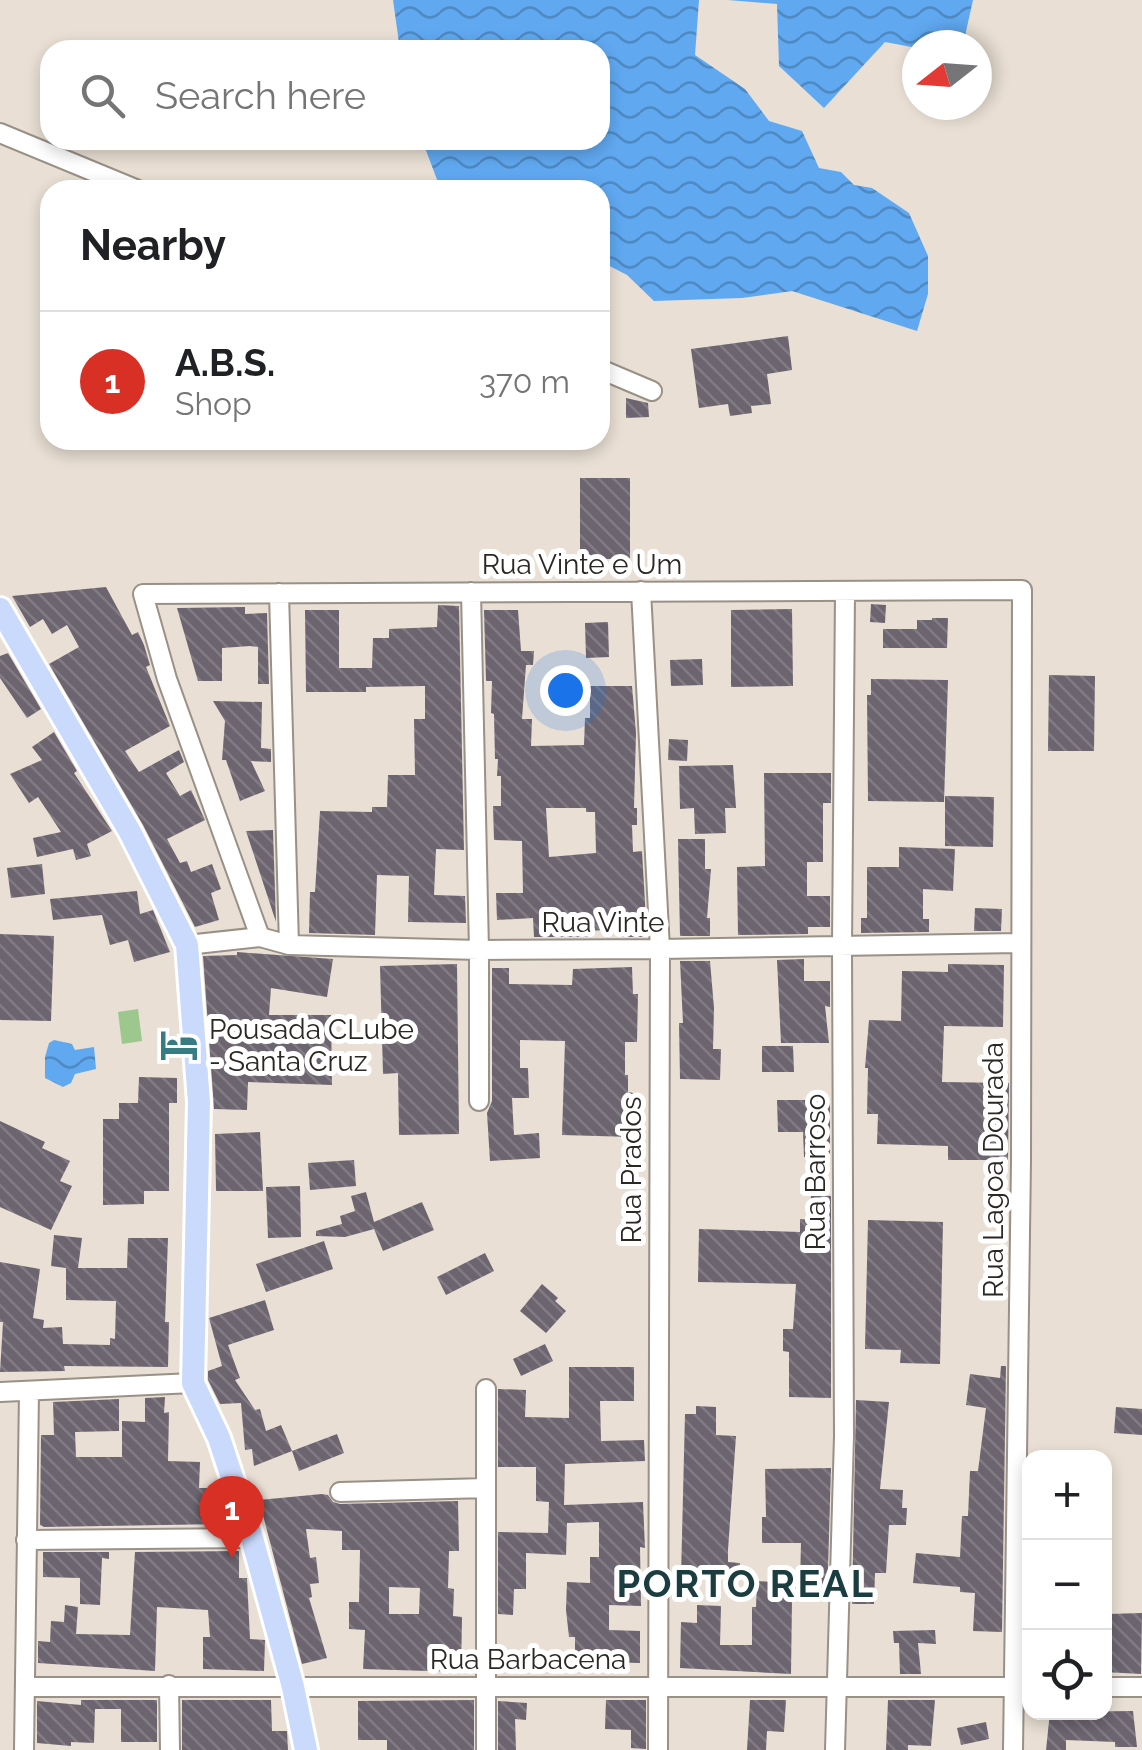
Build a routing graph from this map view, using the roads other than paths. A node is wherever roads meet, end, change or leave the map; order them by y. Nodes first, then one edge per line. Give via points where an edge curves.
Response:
1 (0, 133) edge
2 (40, 150) edge
3 (41, 150) edge
4 (114, 180) edge
5 (610, 373) edge
6 (652, 391) dead end
7 (1022, 590) joint
8 (642, 591) junction
9 (471, 592) junction
10 (279, 594) junction
11 (845, 594) junction
12 (0, 609) edge
13 (260, 937) junction
14 (1021, 943) junction
15 (187, 945) junction
16 (289, 945) junction
17 (842, 946) junction
18 (660, 949) junction
19 (480, 950) junction
20 (479, 1101) dead end
21 (193, 1383) junction
22 (486, 1390) dead end
23 (29, 1392) junction
24 (0, 1393) edge
25 (486, 1488) junction
26 (340, 1492) dead end
27 (252, 1538) junction
28 (26, 1540) junction
29 (1022, 1630) edge
30 (170, 1685) junction
31 (486, 1686) junction
32 (835, 1686) junction
33 (26, 1687) junction
34 (293, 1687) junction
35 (657, 1687) junction
36 (1022, 1687) edge
37 (1112, 1687) edge
38 (1142, 1687) edge
39 (24, 1750) edge
40 (170, 1750) edge
41 (306, 1750) edge
42 (486, 1750) edge
43 (658, 1750) edge
44 (835, 1750) edge
45 (1013, 1750) edge

1 - 2 street
3 - 4 street
5 - 6 street
7 - 11 street, Rua Vinte e Um
7 - 14 street, Rua Lagoa Dourada
8 - 9 street, Rua Vinte e Um
8 - 11 street, Rua Vinte e Um
8 - 18 street, Rua Prados
9 - 10 street, Rua Vinte e Um
9 - 19 street
10 - 13 street, Rua Vinte e Um via 143,594
10 - 16 street
11 - 17 street, Rua Barroso
12 - 15 main road via 130,832
13 - 15 street, Rua Vinte
13 - 16 street, Rua Vinte
14 - 17 street, Rua Vinte
14 - 29 street, Rua Lagoa Dourada
15 - 21 main road via 199,1102
16 - 19 street, Rua Vinte
17 - 18 street, Rua Vinte
17 - 32 street, Rua Barroso via 844,1436
18 - 19 street, Rua Vinte
18 - 35 street, Rua Prados
19 - 20 street
21 - 23 street
21 - 27 main road
22 - 25 street
23 - 24 street
23 - 28 street
25 - 26 street
25 - 31 street
27 - 28 street
27 - 34 main road
28 - 33 street
30 - 33 street, Rua Barbacena
30 - 34 street, Rua Barbacena
30 - 40 street
31 - 34 street, Rua Barbacena
31 - 35 street, Rua Barbacena
31 - 42 street
32 - 35 street, Rua Barbacena
32 - 36 street, Rua Barbacena
32 - 44 street, Rua Barroso
33 - 39 street
34 - 41 main road
35 - 43 street, Rua Prados
36 - 45 street, Rua Lagoa Dourada
37 - 38 street

